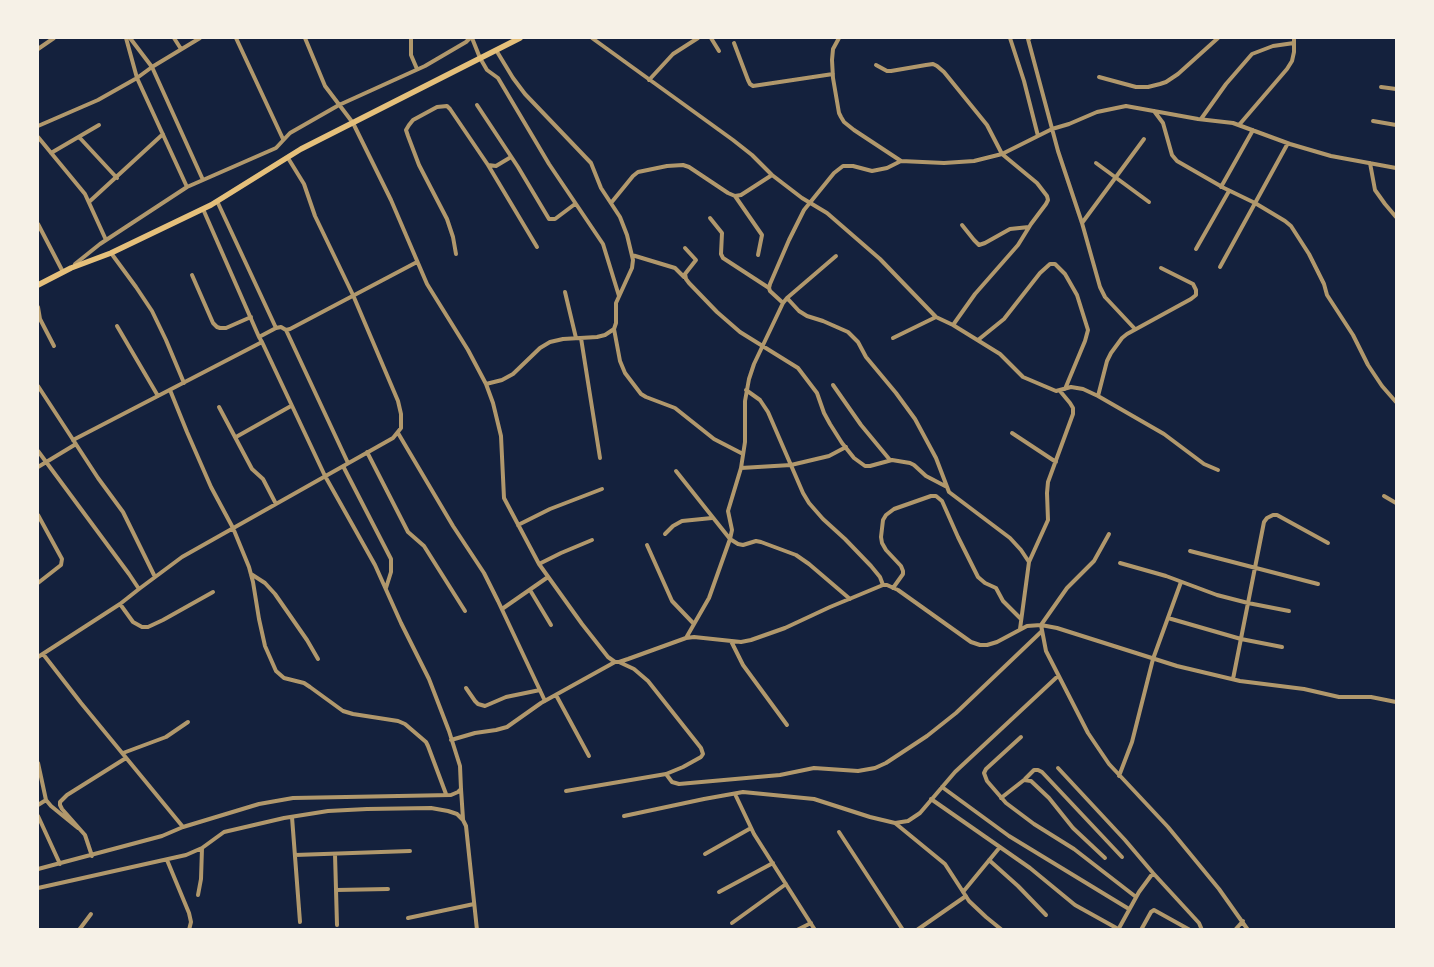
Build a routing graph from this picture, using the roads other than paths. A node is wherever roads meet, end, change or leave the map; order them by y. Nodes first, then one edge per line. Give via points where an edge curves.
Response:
1 (54, 38) edge
2 (126, 38) edge
3 (130, 38) edge
4 (174, 38) edge
5 (200, 38) edge
6 (236, 38) edge
7 (305, 38) edge
8 (412, 38) edge
9 (471, 38) edge
10 (520, 38) edge
11 (592, 38) edge
12 (698, 38) edge
13 (711, 38) edge
14 (839, 38) edge
15 (1010, 38) edge
16 (1029, 38) edge
17 (1218, 38) edge
18 (1294, 38) edge
19 (734, 43) dead end
20 (1294, 43) junction
21 (38, 49) edge
22 (181, 49) junction
23 (496, 50) junction
24 (719, 51) dead end
25 (480, 58) junction
26 (876, 65) dead end
27 (152, 67) junction
28 (417, 69) junction
29 (833, 74) junction
30 (1099, 77) dead end
31 (137, 78) junction
32 (649, 80) junction
33 (1381, 87) dead end
34 (1396, 89) edge
35 (339, 105) junction
36 (477, 106) dead end
37 (1154, 111) junction
38 (1201, 119) junction
39 (1373, 121) dead end
40 (353, 123) junction
41 (99, 125) dead end
42 (1239, 125) junction
43 (1396, 125) edge
44 (38, 126) edge
45 (1052, 128) junction
46 (1253, 130) junction
47 (163, 134) junction
48 (1038, 136) junction
49 (38, 137) edge
50 (79, 137) junction
51 (1144, 138) dead end
52 (283, 139) junction
53 (1288, 143) junction
54 (51, 154) junction
55 (1002, 154) junction
56 (511, 157) junction
57 (288, 158) junction
58 (901, 161) junction
59 (1096, 163) dead end
60 (1370, 163) junction
61 (488, 165) junction
62 (1396, 168) edge
63 (772, 176) junction
64 (117, 178) junction
65 (1116, 178) junction
66 (203, 180) junction
67 (1221, 186) junction
68 (187, 187) junction
69 (1229, 191) junction
70 (734, 196) junction
71 (217, 201) junction
72 (89, 202) junction
73 (810, 202) junction
74 (1149, 202) dead end
75 (611, 203) junction
76 (1255, 203) junction
77 (575, 204) junction
78 (202, 209) junction
79 (1396, 217) edge
80 (710, 218) dead end
81 (1082, 223) junction
82 (38, 224) edge
83 (962, 225) dead end
84 (1029, 227) junction
85 (106, 240) junction
86 (537, 247) dead end
87 (685, 248) dead end
88 (1196, 249) dead end
89 (111, 253) junction
90 (456, 254) dead end
91 (758, 254) dead end
92 (632, 255) junction
93 (836, 256) dead end
94 (417, 262) junction
95 (1220, 267) dead end
96 (71, 268) junction
97 (1161, 268) dead end
98 (63, 272) junction
99 (192, 275) dead end
100 (686, 279) junction
101 (38, 285) edge
102 (769, 288) junction
103 (565, 292) dead end
104 (353, 296) junction
105 (619, 296) junction
106 (787, 298) junction
107 (782, 303) junction
108 (38, 308) edge
109 (250, 317) junction
110 (936, 317) junction
111 (953, 325) junction
112 (118, 326) dead end
113 (276, 328) junction
114 (614, 329) junction
115 (286, 330) junction
116 (1135, 330) junction
117 (259, 337) junction
118 (579, 338) junction
119 (893, 338) dead end
120 (978, 340) junction
121 (262, 342) junction
122 (54, 346) dead end
123 (762, 346) junction
124 (184, 383) junction
125 (486, 384) junction
126 (833, 384) dead end
127 (38, 386) edge
128 (170, 390) junction
129 (746, 390) junction
130 (1063, 390) junction
131 (158, 396) junction
132 (1098, 396) junction
133 (1396, 402) edge
134 (291, 406) junction
135 (219, 407) dead end
136 (398, 433) junction
137 (1012, 433) dead end
138 (236, 437) junction
139 (75, 442) junction
140 (846, 448) junction
141 (38, 451) edge
142 (368, 452) junction
143 (743, 454) junction
144 (600, 458) dead end
145 (890, 460) junction
146 (46, 462) junction
147 (1056, 462) junction
148 (348, 463) junction
149 (791, 465) junction
150 (343, 466) junction
151 (38, 467) edge
152 (741, 468) junction
153 (1218, 470) dead end
154 (676, 471) dead end
155 (325, 476) junction
156 (947, 487) junction
157 (602, 489) dead end
158 (1384, 496) dead end
159 (1396, 503) edge
160 (276, 504) junction
161 (38, 515) edge
162 (712, 518) junction
163 (518, 525) junction
164 (233, 528) junction
165 (665, 534) dead end
166 (1109, 534) dead end
167 (730, 539) junction
168 (592, 540) dead end
169 (1328, 543) dead end
170 (647, 545) dead end
171 (1190, 551) dead end
172 (1030, 562) junction
173 (1120, 563) dead end
174 (539, 564) junction
175 (1255, 569) junction
176 (251, 574) junction
177 (155, 577) junction
178 (548, 577) junction
179 (1181, 582) junction
180 (38, 583) edge
181 (1318, 584) dead end
182 (883, 585) junction
183 (893, 588) junction
184 (139, 589) junction
185 (385, 589) junction
186 (530, 590) junction
187 (213, 592) dead end
188 (850, 599) junction
189 (1248, 603) junction
190 (120, 604) junction
191 (502, 609) junction
192 (464, 611) dead end
193 (1289, 611) dead end
194 (1168, 618) junction
195 (1021, 619) junction
196 (694, 624) junction
197 (551, 625) dead end
198 (1041, 625) junction
199 (1020, 629) junction
200 (1042, 631) junction
201 (686, 638) junction
202 (1241, 639) junction
203 (731, 641) junction
204 (1282, 647) dead end
205 (43, 654) junction
206 (38, 658) edge
207 (318, 659) dead end
208 (1154, 659) junction
209 (617, 662) junction
210 (1058, 676) junction
211 (1233, 680) junction
212 (466, 688) dead end
213 (540, 690) junction
214 (556, 695) junction
215 (544, 701) junction
216 (1396, 702) edge
217 (188, 722) dead end
218 (787, 724) dead end
219 (1021, 737) dead end
220 (451, 740) junction
221 (123, 753) junction
222 (589, 756) dead end
223 (126, 758) junction
224 (38, 763) edge
225 (1058, 768) dead end
226 (666, 774) junction
227 (1119, 776) junction
228 (1024, 780) junction
229 (942, 787) junction
230 (461, 789) junction
231 (566, 791) dead end
232 (446, 794) junction
233 (735, 794) junction
234 (1001, 798) junction
235 (931, 799) junction
236 (46, 800) junction
237 (38, 805) edge
238 (38, 816) edge
239 (624, 816) dead end
240 (292, 817) junction
241 (463, 820) junction
242 (895, 823) junction
243 (183, 827) junction
244 (751, 828) junction
245 (838, 832) dead end
246 (85, 834) junction
247 (1000, 847) junction
248 (202, 848) junction
249 (410, 851) dead end
250 (335, 854) junction
251 (705, 854) dead end
252 (295, 855) junction
253 (92, 856) junction
254 (1122, 857) dead end
255 (1105, 858) dead end
256 (167, 860) junction
257 (989, 860) junction
258 (773, 863) junction
259 (60, 864) junction
260 (38, 869) edge
261 (1153, 873) junction
262 (786, 884) junction
263 (38, 888) edge
264 (388, 889) dead end
265 (336, 890) junction
266 (719, 892) dead end
267 (965, 894) junction
268 (198, 895) dead end
269 (1136, 897) junction
270 (474, 904) junction
271 (1129, 910) junction
272 (92, 914) dead end
273 (1046, 915) dead end
274 (408, 918) dead end
275 (1243, 921) junction
276 (300, 922) dead end
277 (732, 923) dead end
278 (811, 923) junction
279 (337, 924) dead end
280 (1119, 929) edge
281 (79, 930) edge
282 (189, 930) edge
283 (477, 930) edge
284 (797, 930) edge
285 (815, 930) edge
286 (903, 930) edge
287 (917, 930) edge
288 (1002, 930) edge
289 (1141, 930) edge
290 (1190, 930) edge
291 (1202, 930) edge
292 (1235, 930) edge
293 (1248, 930) edge

1 - 21 street
2 - 31 street
3 - 27 street
4 - 22 street
5 - 22 street
6 - 52 street
7 - 35 street via 320,76
8 - 28 street via 412,55
9 - 25 street
9 - 28 street
10 - 23 main road
11 - 32 street
12 - 32 street via 673,54
13 - 24 street
14 - 29 street via 832,54
15 - 48 street
16 - 45 street
17 - 30 street via 1178,74 1160,84 1136,87
18 - 20 street
19 - 29 street via 753,86
20 - 38 street via 1252,54
20 - 42 street via 1292,61 1287,69
22 - 27 street
23 - 25 main road
23 - 75 street via 525,94 591,163
25 - 40 main road
25 - 77 street via 486,70 498,78
26 - 55 street via 891,71 937,66 987,125
27 - 31 street
27 - 66 street
28 - 35 street
29 - 58 street via 839,113 844,122
31 - 44 street via 98,100
31 - 47 street
32 - 63 street via 733,140
33 - 34 street
35 - 40 street
35 - 52 street
36 - 56 street
37 - 38 street
37 - 45 street via 1115,107
37 - 67 street via 1164,123 1176,162
38 - 42 street
39 - 43 street
40 - 57 main road
40 - 94 street
41 - 50 street
42 - 46 street
45 - 48 street
45 - 81 street
46 - 53 street
46 - 67 street
47 - 64 street
47 - 68 street
48 - 55 street
49 - 54 street
50 - 54 street
50 - 64 street
51 - 65 street
52 - 66 street via 272,150
53 - 60 street
53 - 76 street
54 - 72 street
55 - 58 street via 959,163
55 - 84 street via 1037,183 1047,196 1046,204
56 - 61 street via 496,166
56 - 77 street via 549,219 555,219
57 - 71 main road
57 - 104 street via 304,184 315,216
58 - 73 street via 872,171 843,166
59 - 65 street
60 - 62 street
60 - 79 street via 1375,190
61 - 86 street
61 - 90 street via 447,106 437,107 413,120 406,130 419,165 447,219
63 - 70 street
63 - 73 street
64 - 72 street
65 - 74 street
65 - 81 street
66 - 68 street
67 - 69 street
68 - 85 street
69 - 76 street
69 - 88 street
70 - 75 street via 689,167 677,165 638,172
70 - 91 street via 762,235
71 - 78 main road
71 - 113 street
72 - 85 street
73 - 102 street via 789,240
73 - 110 street via 880,260
75 - 92 street via 620,217
76 - 95 street
76 - 133 street via 1291,226 1368,365
77 - 105 street via 603,244
78 - 89 main road
78 - 109 street
80 - 102 street via 722,233 723,258
81 - 116 street via 1100,287
82 - 98 street
83 - 84 street via 978,245 1010,229
84 - 111 street via 1018,246 975,294
85 - 96 street
87 - 100 street via 696,260
89 - 96 main road
89 - 124 street via 152,311
92 - 100 street via 674,268
92 - 105 street via 632,268
93 - 106 street
94 - 104 street
94 - 125 street
96 - 98 main road
97 - 116 street via 1193,284 1196,295
98 - 101 main road
99 - 109 street via 217,327 226,328
100 - 123 street via 730,324
102 - 107 street
103 - 118 street
104 - 115 street
104 - 136 street via 398,401 402,424
105 - 114 street
106 - 107 street
106 - 156 street via 807,316 848,332 858,342 866,357 916,419
107 - 123 street
108 - 122 street
109 - 117 street
110 - 111 street
110 - 119 street
111 - 120 street
112 - 131 street
113 - 115 street
113 - 117 street
114 - 118 street via 605,335
114 - 143 street via 622,367 641,394 675,408 714,439
115 - 148 street
116 - 132 street via 1122,338 1111,353
117 - 121 street
118 - 125 street via 550,342 512,374
118 - 144 street
120 - 130 street via 1004,358 1023,377 1056,391
120 - 130 street via 1004,319 1040,273 1050,264 1055,264 1077,295 1088,330
121 - 124 street
121 - 134 street
123 - 129 street
123 - 140 street via 796,366 817,393 824,413
124 - 128 street
125 - 163 street via 501,436 504,498
126 - 145 street
127 - 139 street
128 - 131 street
128 - 164 street via 211,487
129 - 143 street
129 - 149 street via 760,400 768,412
130 - 132 street via 1077,387
130 - 147 street via 1073,414
131 - 139 street
132 - 153 street
134 - 138 street
134 - 155 street
135 - 138 street
136 - 142 street
136 - 191 street
137 - 147 street
138 - 160 street via 252,469 263,478
139 - 146 street
139 - 177 street via 123,512
140 - 145 street via 865,466
140 - 149 street via 829,456
141 - 146 street
142 - 148 street
142 - 192 street via 408,532 424,546
143 - 152 street
145 - 156 street via 914,464 926,476
146 - 151 street
146 - 184 street
147 - 172 street via 1047,487 1048,520
148 - 150 street
149 - 152 street
149 - 182 street via 803,493 815,510 871,566
150 - 155 street
150 - 185 street via 391,559 392,572
152 - 167 street via 728,512 732,530
154 - 162 street
155 - 160 street
155 - 185 street
156 - 172 street via 1016,544
157 - 163 street
158 - 159 street
160 - 164 street
161 - 180 street via 62,559 61,565
162 - 165 street via 682,521
162 - 167 street
163 - 174 street
164 - 176 street
164 - 177 street via 182,557
166 - 198 street via 1094,561 1067,588
167 - 188 street via 743,545 761,542 796,555
167 - 196 street via 709,598
168 - 174 street
169 - 175 street via 1277,515 1269,516 1264,522
170 - 196 street via 672,601
171 - 175 street
172 - 195 street
173 - 179 street
174 - 178 street
175 - 181 street
175 - 189 street
176 - 207 street via 275,594
176 - 232 street via 265,646 276,671 284,678 310,686 344,711 405,724 426,742 432,752
177 - 184 street
178 - 186 street
178 - 209 street via 582,624 608,656
179 - 189 street
179 - 194 street
182 - 183 street
182 - 188 street
183 - 195 street via 903,571 882,543 883,520 894,509 936,496 942,501 978,576 996,588 1003,601
183 - 199 street via 976,644 991,644
184 - 190 street
185 - 220 street via 429,679
186 - 191 street
186 - 197 street
187 - 190 street via 163,620 142,627 133,622
188 - 203 street via 760,637
189 - 193 street
189 - 202 street
190 - 205 street
191 - 213 street
194 - 202 street
194 - 208 street
195 - 199 street
196 - 201 street
198 - 199 street
198 - 200 street
198 - 208 street
200 - 210 street via 1046,651
200 - 226 street via 946,721 875,768 858,771 814,768 780,775 679,784 672,782
201 - 203 street
201 - 209 street
202 - 204 street
202 - 211 street
203 - 218 street via 743,665
205 - 206 street
205 - 221 street
208 - 211 street
208 - 227 street via 1132,742
209 - 214 street
209 - 226 street via 644,677 701,748 701,757
210 - 227 street via 1094,743
210 - 229 street
211 - 216 street via 1339,697 1371,697
212 - 213 street via 478,704 485,706 506,697
213 - 215 street
214 - 215 street
214 - 222 street
215 - 220 street via 507,727
217 - 221 street via 166,737
219 - 234 street via 984,773
220 - 230 street via 460,766
221 - 223 street
223 - 243 street
223 - 246 street via 60,802 62,809
224 - 236 street
225 - 261 street
226 - 231 street
227 - 275 street via 1168,827
228 - 234 street
228 - 254 street via 1034,770 1042,772
228 - 255 street via 1035,784 1072,828
229 - 235 street
229 - 271 street via 1009,836
230 - 232 street
230 - 241 street
232 - 243 street via 293,798 259,804
233 - 239 street
233 - 242 street via 743,792 814,799
233 - 244 street
234 - 269 street
235 - 242 street via 920,813 908,821
235 - 247 street
236 - 237 street
236 - 246 street
238 - 259 street
240 - 241 street via 328,811 432,808 457,814
240 - 248 street via 224,832
240 - 252 street
241 - 270 street
242 - 267 street via 945,864
243 - 253 street
244 - 251 street
244 - 258 street
245 - 286 street
246 - 253 street
247 - 257 street
247 - 280 street via 1074,905
248 - 256 street
248 - 268 street
249 - 250 street
250 - 252 street
250 - 265 street
252 - 276 street
253 - 259 street
256 - 263 street
256 - 282 street via 189,913
257 - 267 street
257 - 273 street
258 - 262 street
258 - 266 street
259 - 260 street
261 - 269 street
261 - 291 street
262 - 277 street
262 - 278 street
264 - 265 street
265 - 279 street
267 - 287 street
267 - 288 street
269 - 271 street
270 - 274 street
270 - 283 street
271 - 280 street
272 - 281 street
275 - 292 street
275 - 293 street
278 - 284 street
278 - 285 street
289 - 290 street via 1154,910

